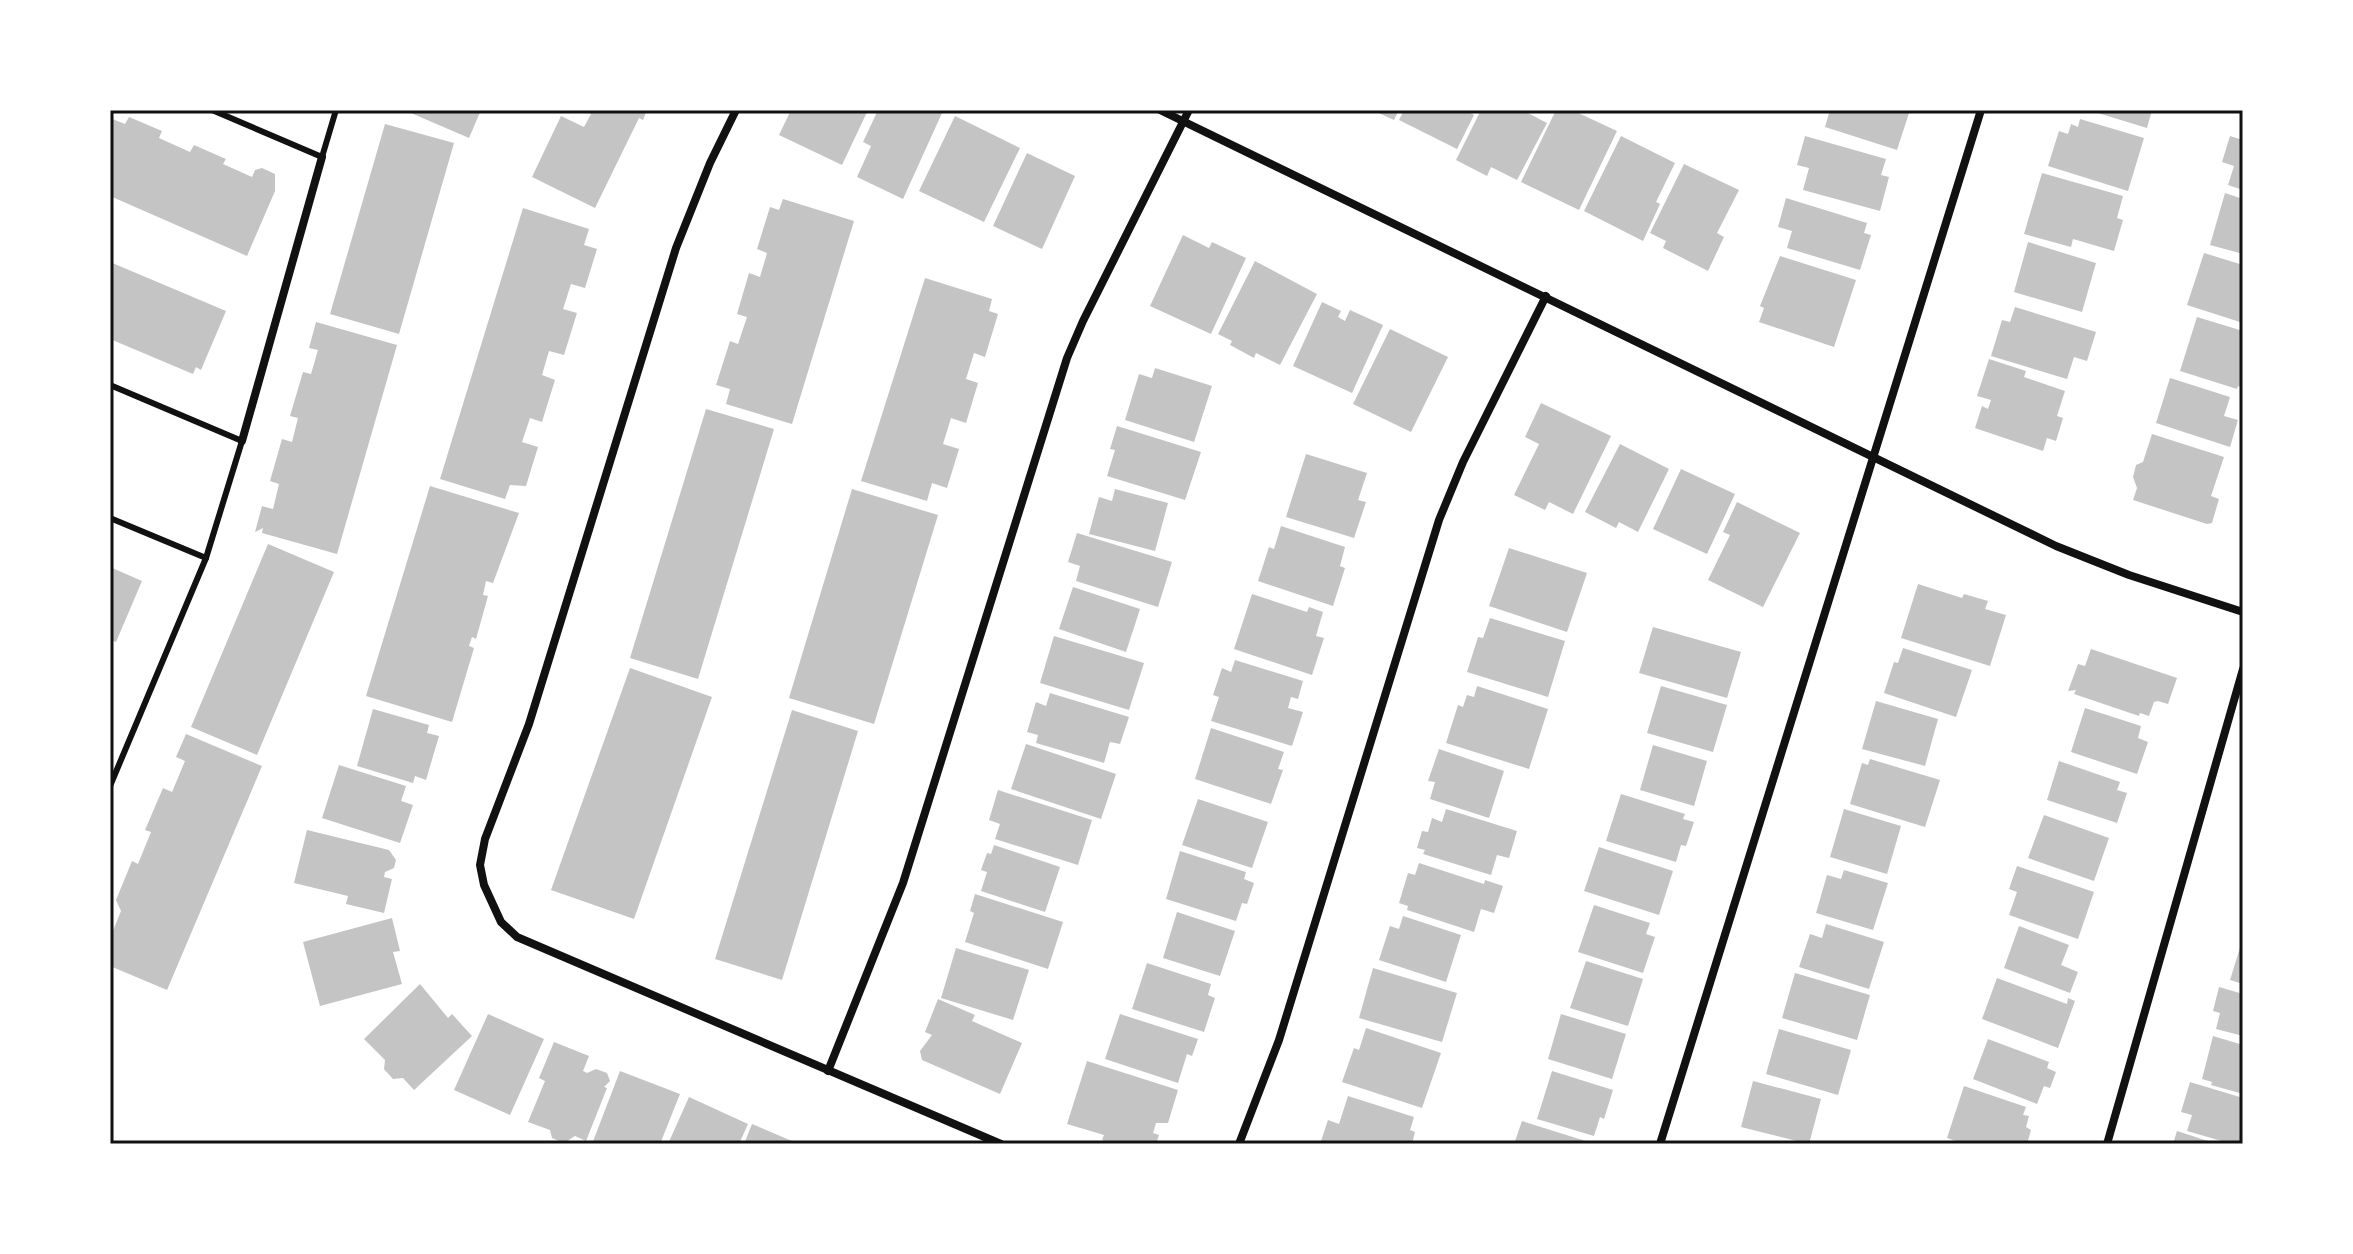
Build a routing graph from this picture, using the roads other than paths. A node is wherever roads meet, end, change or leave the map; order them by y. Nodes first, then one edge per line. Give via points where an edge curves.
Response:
1 (212, 110) edge
2 (336, 110) edge
3 (736, 110) edge
4 (1160, 110) edge
5 (1189, 110) edge
6 (1981, 110) edge
7 (1183, 121) junction
8 (322, 157) junction
9 (1546, 296) junction
10 (110, 385) edge
11 (242, 441) junction
12 (1874, 455) junction
13 (110, 518) edge
14 (206, 558) junction
15 (2243, 612) edge
16 (2243, 669) edge
17 (110, 786) edge
18 (828, 1071) junction
19 (1001, 1144) edge
20 (1239, 1144) edge
21 (1660, 1144) edge
22 (2107, 1144) edge

1 - 8 lane
2 - 8 lane
3 - 18 street via 676,248 529,724 480,865 491,905 517,937
4 - 7 street
5 - 7 street
6 - 12 street
7 - 9 street
7 - 18 street via 1067,358 894,909
8 - 11 street
9 - 12 street
9 - 20 street via 1439,520 1279,1040
10 - 11 lane
11 - 14 lane
12 - 15 street via 2056,546
12 - 21 street
13 - 14 lane
14 - 17 lane
16 - 22 street
18 - 19 street

